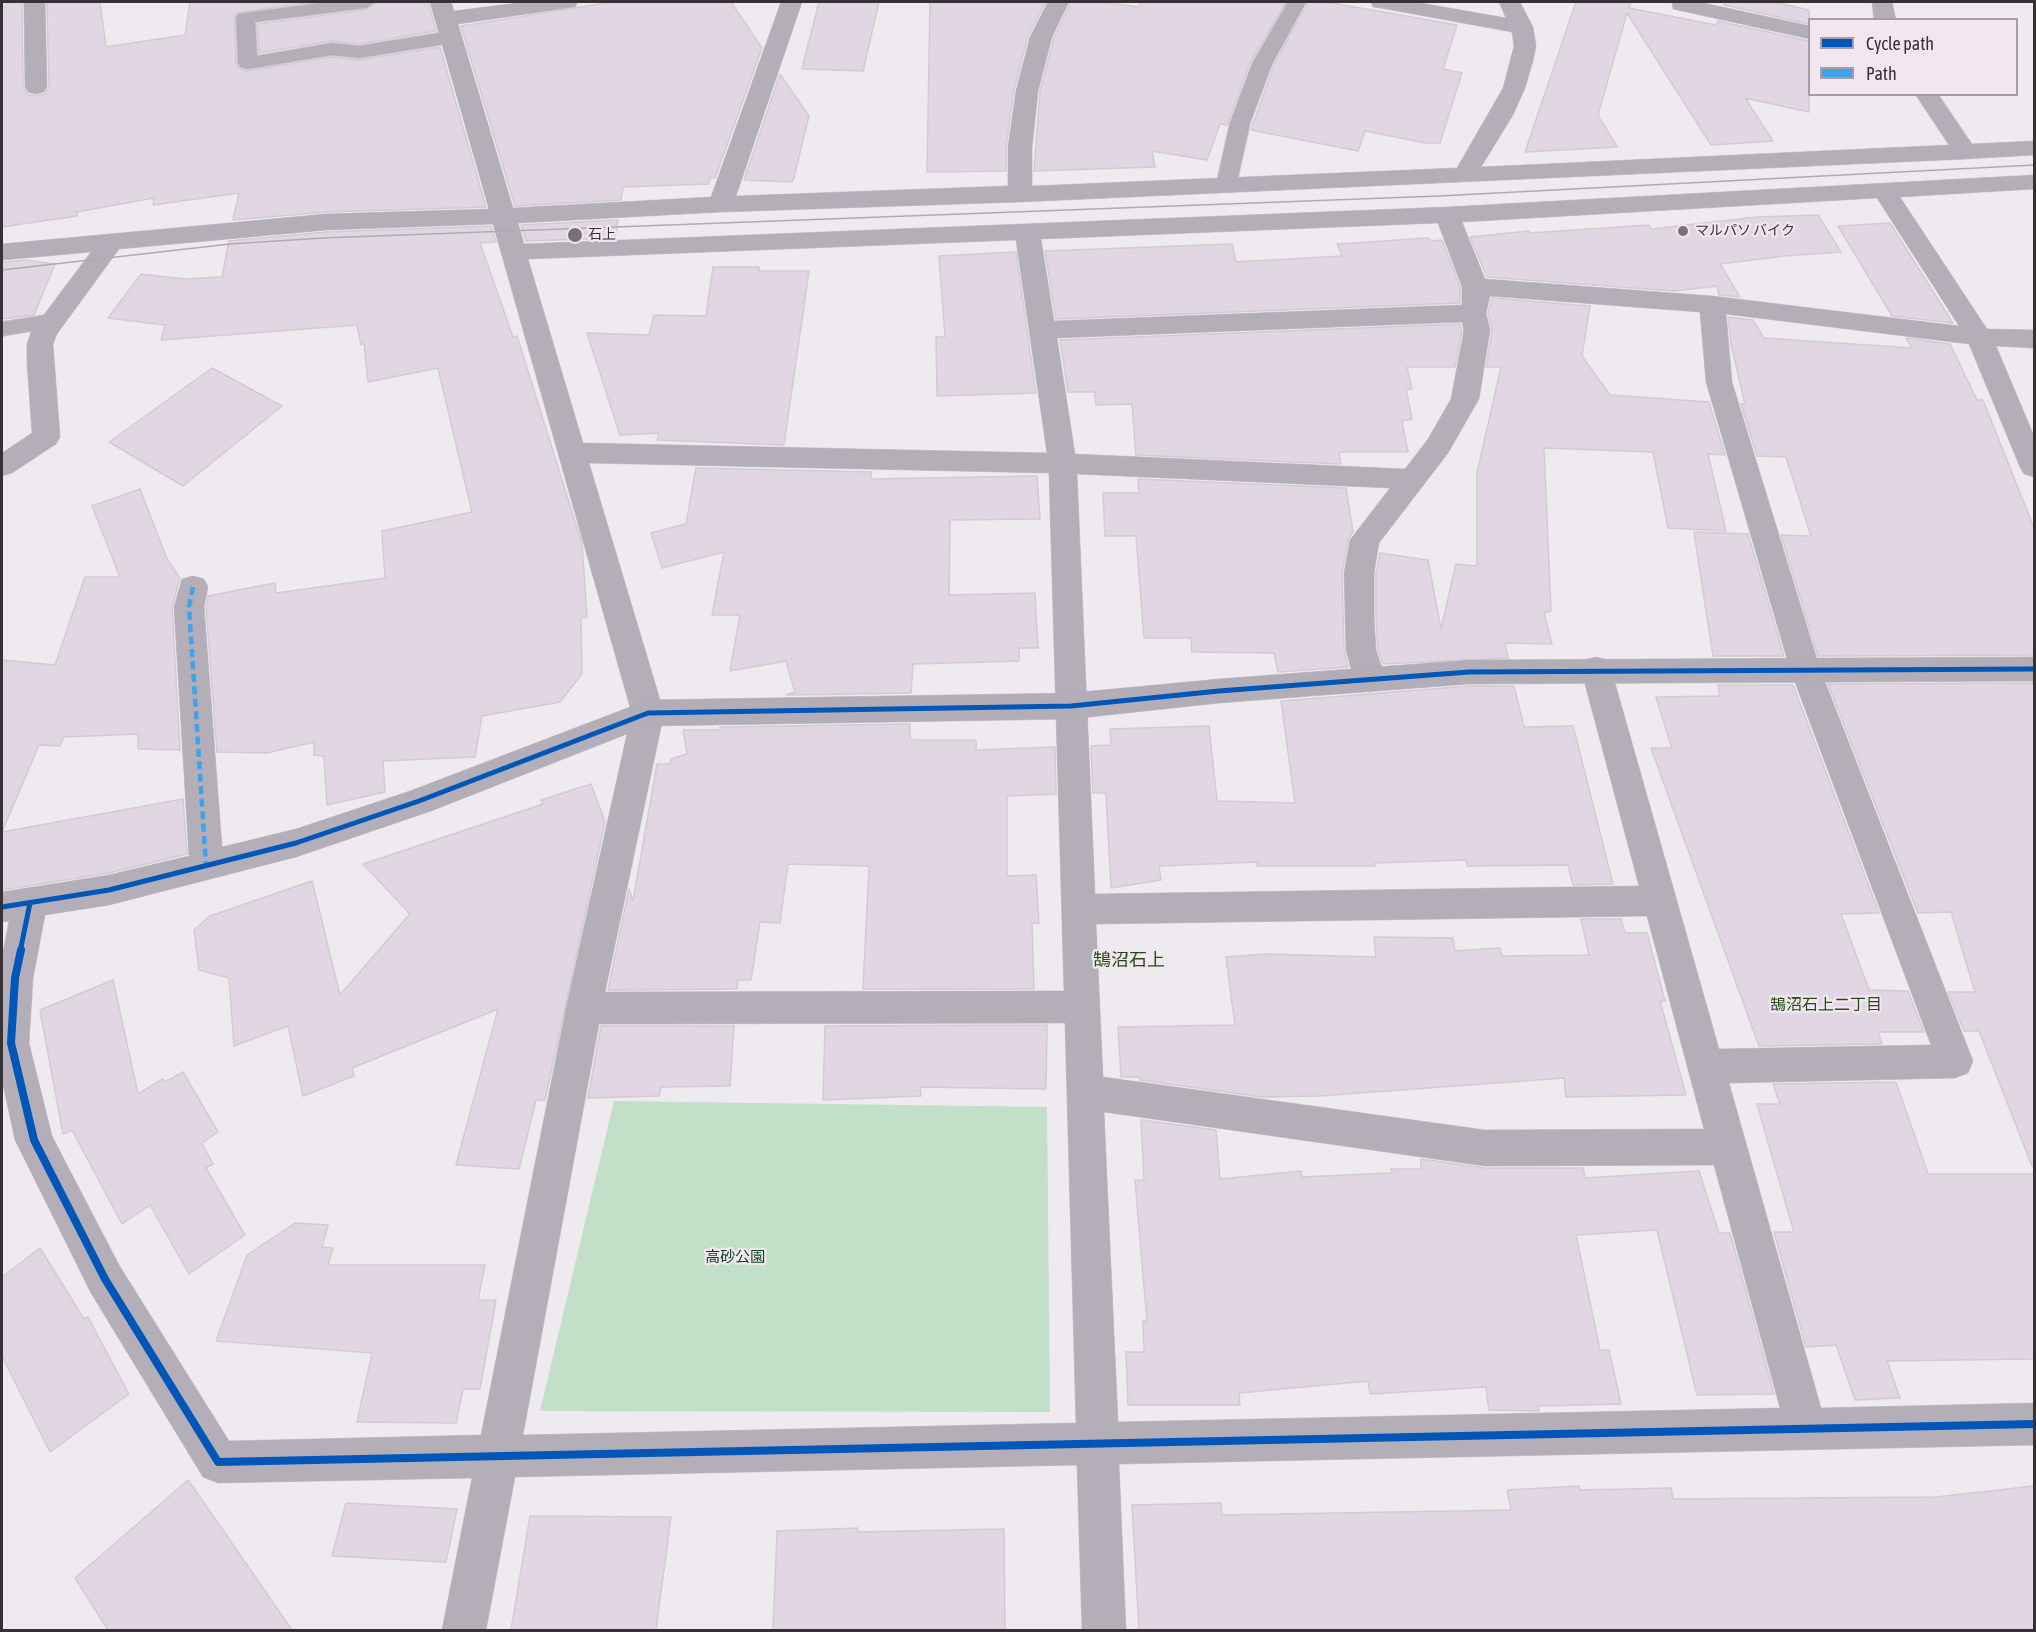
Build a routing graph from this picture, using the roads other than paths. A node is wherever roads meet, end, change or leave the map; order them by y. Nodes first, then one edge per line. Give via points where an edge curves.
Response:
1 (34, 2) edge
2 (366, 2) edge
3 (567, 2) edge
4 (791, 2) edge
5 (1058, 2) edge
6 (1297, 2) edge
7 (1381, 2) edge
8 (1509, 2) edge
9 (1682, 2) edge
10 (1882, 2) edge
11 (1884, 18) edge
12 (446, 19) edge
13 (1522, 27) junction
14 (1808, 33) edge
15 (36, 87) dead end
16 (1927, 96) edge
17 (2034, 148) edge
18 (1966, 152) junction
19 (1466, 175) junction
20 (2034, 182) edge
21 (1226, 186) junction
22 (1883, 189) junction
23 (1020, 195) junction
24 (721, 204) junction
25 (1447, 215) junction
26 (504, 216) junction
27 (1027, 231) junction
28 (112, 241) junction
29 (2, 252) edge
30 (514, 252) junction
31 (1474, 300) junction
32 (1712, 304) junction
33 (52, 321) junction
34 (2, 329) edge
35 (1042, 330) junction
36 (1979, 337) junction
37 (2034, 339) edge
38 (572, 453) junction
39 (1063, 463) junction
40 (2, 465) edge
41 (2034, 467) edge
42 (1410, 479) junction
43 (193, 587) dead end
44 (1596, 669) junction
45 (1805, 669) junction
46 (2034, 669) edge
47 (1370, 680) junction
48 (1071, 706) junction
49 (648, 713) junction
50 (207, 864) junction
51 (1660, 901) junction
52 (16, 905) edge
53 (1078, 909) junction
54 (1082, 1007) junction
55 (584, 1008) junction
56 (1706, 1066) junction
57 (1085, 1092) junction
58 (1728, 1147) junction
59 (2034, 1424) edge
60 (1806, 1429) junction
61 (1097, 1444) junction
62 (498, 1456) junction
63 (464, 1630) edge
64 (1104, 1630) edge

1 - 15 street
2 - 12 lane via 245,18 248,63 332,49 359,52
3 - 12 street
4 - 24 street
5 - 23 street via 1041,37 1027,91 1020,147
6 - 21 lane via 1262,64 1240,123
7 - 13 street
8 - 13 street
9 - 14 street
10 - 11 street
12 - 26 street
13 - 19 street via 1525,46 1514,88
16 - 18 street
17 - 18 street
18 - 19 street
19 - 21 street
20 - 22 street
21 - 23 street
22 - 25 street
22 - 36 street
23 - 24 street
24 - 26 street
25 - 27 street
25 - 31 street
26 - 28 street via 326,222
26 - 30 street
27 - 30 street
27 - 35 street
28 - 29 street
28 - 33 street
30 - 38 street
31 - 32 street
31 - 35 street
31 - 42 street via 1477,330 1465,399 1438,446
32 - 36 street
32 - 45 street via 1719,382
33 - 34 lane
33 - 40 street via 40,344 46,437
35 - 39 street
36 - 37 street
36 - 41 street
38 - 39 street
38 - 49 street
39 - 42 street
39 - 48 street
42 - 47 street via 1365,540 1359,573 1359,616 1361,650
43 - 50 street via 189,607
44 - 45 street
44 - 47 street via 1469,672
44 - 51 street
45 - 46 street
45 - 56 street via 1954,1061
47 - 48 street
48 - 49 street
48 - 53 street
49 - 50 street via 408,805 296,843
49 - 55 street
50 - 52 street via 109,890
51 - 53 street
51 - 56 street
52 - 62 street via 11,1043 34,1140 105,1279 218,1462
53 - 54 street
54 - 55 street
54 - 57 street
55 - 62 street
56 - 58 street
57 - 58 street via 1485,1148
57 - 61 street
58 - 60 street
59 - 60 street
60 - 61 street
61 - 62 street
61 - 64 street
62 - 63 street

